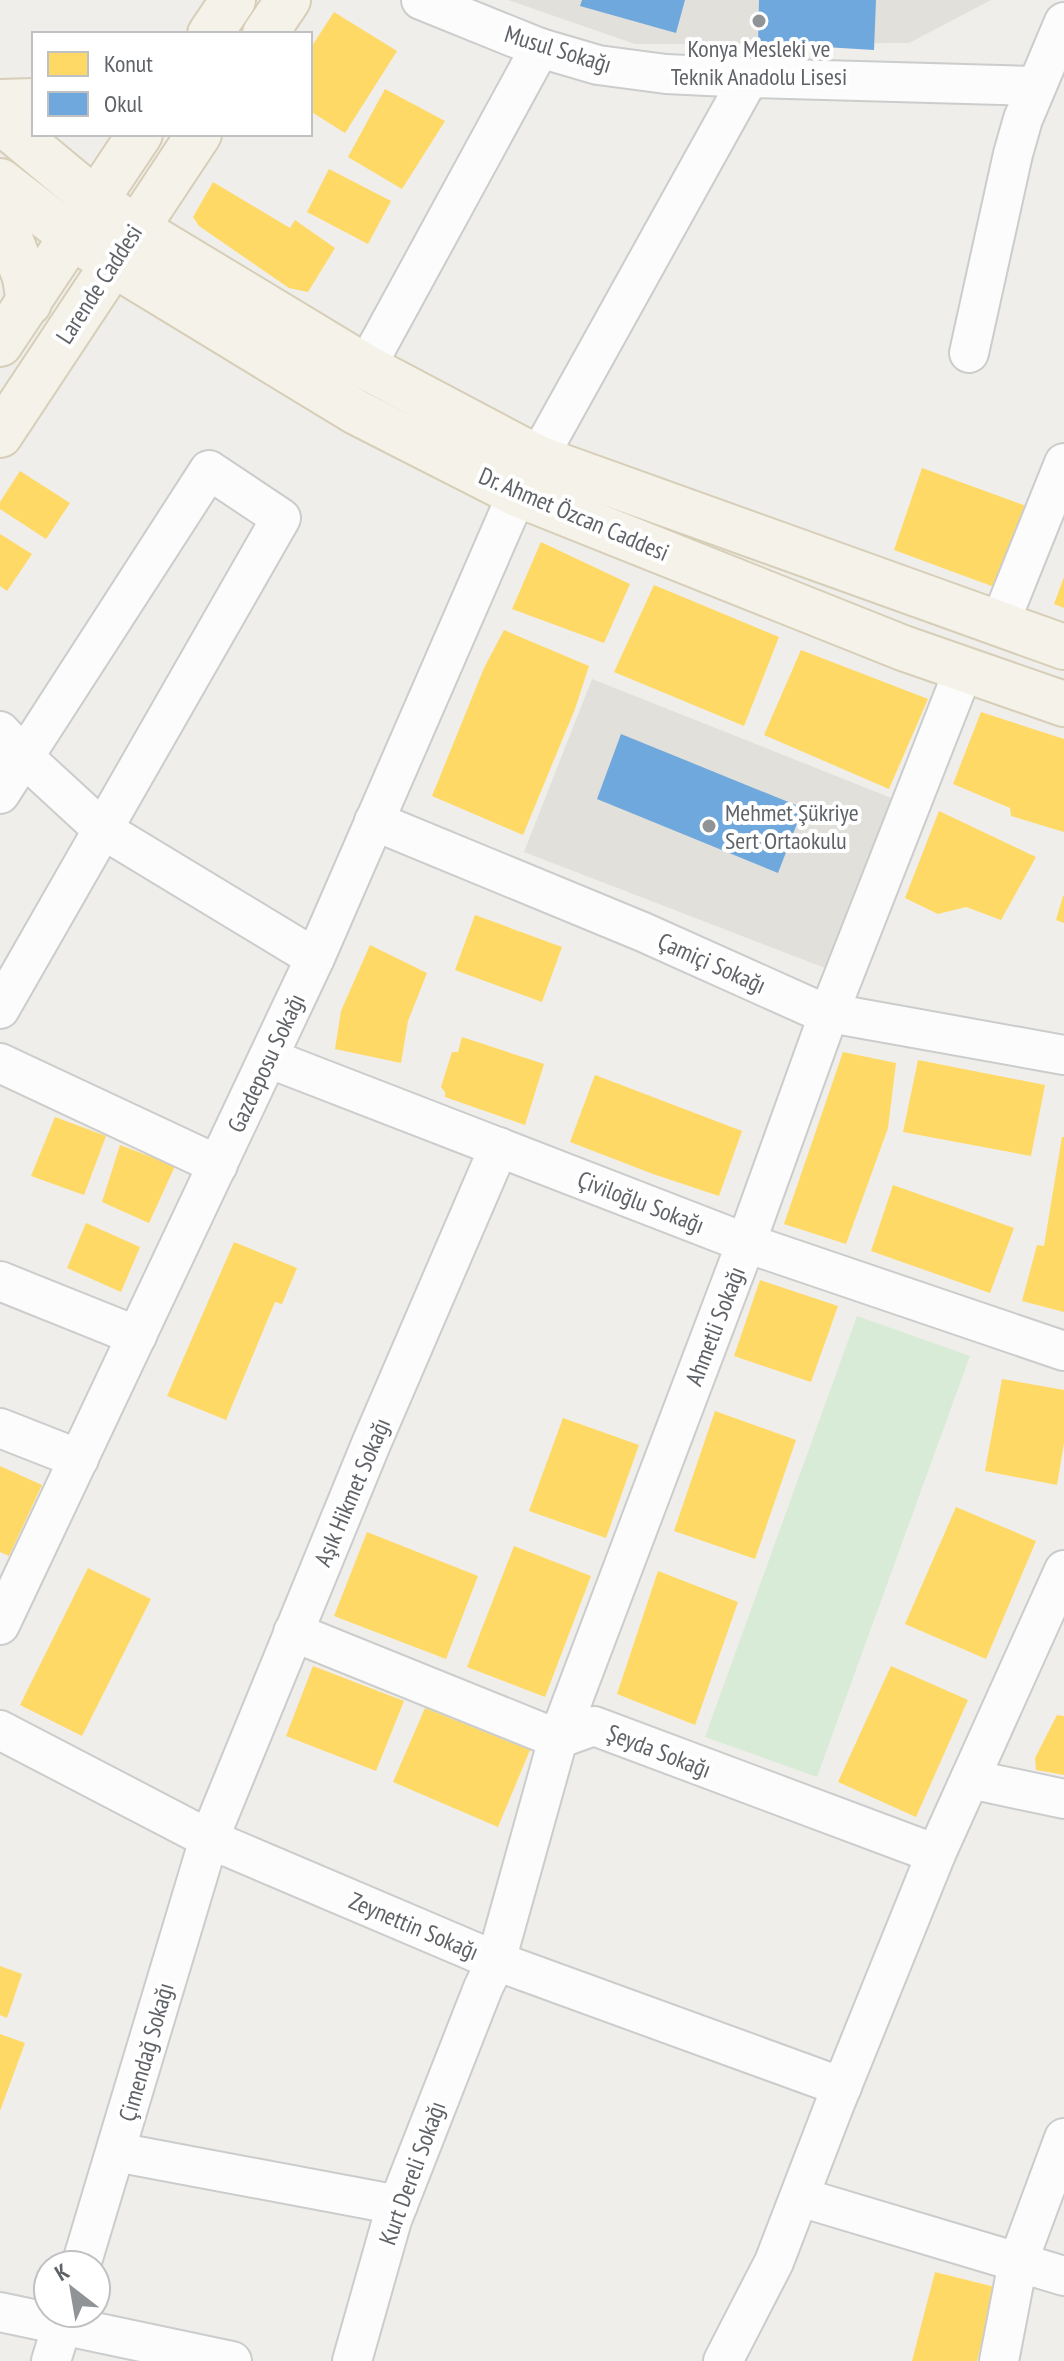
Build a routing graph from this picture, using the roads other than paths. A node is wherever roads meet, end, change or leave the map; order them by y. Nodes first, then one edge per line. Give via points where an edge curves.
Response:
1 (288, 0) edge
2 (421, 0) edge
3 (1064, 22) edge
4 (266, 32) edge
5 (540, 48) junction
6 (749, 78) junction
7 (1036, 86) junction
8 (32, 101) edge
9 (0, 102) edge
10 (0, 121) edge
11 (139, 136) edge
12 (198, 136) edge
13 (0, 181) edge
14 (95, 200) junction
15 (0, 212) edge
16 (136, 228) junction
17 (71, 236) junction
18 (113, 264) junction
19 (29, 303) junction
20 (193, 313) junction
21 (76, 320) junction
22 (0, 344) edge
23 (969, 353) dead end
24 (366, 367) junction
25 (0, 435) edge
26 (1064, 463) edge
27 (528, 476) junction
28 (999, 625) junction
29 (1064, 647) edge
30 (964, 669) junction
31 (1064, 704) edge
32 (12, 745) edge
33 (0, 794) edge
34 (374, 821) junction
35 (102, 829) junction
36 (315, 958) junction
37 (0, 1009) edge
38 (829, 1013) junction
39 (1064, 1055) edge
40 (268, 1058) junction
41 (0, 1063) edge
42 (499, 1147) junction
43 (218, 1165) junction
44 (746, 1243) junction
45 (0, 1281) edge
46 (137, 1336) junction
47 (1064, 1351) edge
48 (0, 1428) edge
49 (79, 1459) junction
50 (1064, 1570) edge
51 (9, 1582) edge
52 (0, 1625) edge
53 (293, 1632) junction
54 (0, 1730) edge
55 (558, 1739) junction
56 (970, 1779) junction
57 (1064, 1799) edge
58 (209, 1839) junction
59 (936, 1854) junction
60 (489, 1974) junction
61 (842, 2087) junction
62 (1064, 2138) edge
63 (116, 2152) junction
64 (800, 2197) junction
65 (398, 2205) junction
66 (86, 2249) edge
67 (1018, 2262) junction
68 (1064, 2276) edge
69 (0, 2312) edge
70 (59, 2334) edge
71 (232, 2361) edge
72 (352, 2361) edge
73 (723, 2361) edge
74 (999, 2361) edge

1 - 4 main road
2 - 5 street, Musul Sokağı
3 - 7 street
5 - 6 street, Musul Sokağı via 598,65
5 - 24 street
6 - 7 street, Musul Sokağı
6 - 27 street, Gazdeposu Sokağı
7 - 23 street via 1013,154
8 - 9 main road
10 - 14 main road, Dr. Ahmet Özcan Caddesi
11 - 14 main road, Larende Caddesi
12 - 16 main road, Larende Caddesi
13 - 17 main road, Dr. Ahmet Özcan Caddesi
14 - 16 main road, Dr. Ahmet Özcan Caddesi
14 - 17 main road, Larende Caddesi
15 - 19 main road via 25,277
16 - 18 main road, Larende Caddesi
16 - 24 main road, Dr. Ahmet Özcan Caddesi
17 - 18 main road, Dr. Ahmet Özcan Caddesi
17 - 19 main road, Larende Caddesi
18 - 20 main road, Dr. Ahmet Özcan Caddesi
18 - 21 main road, Larende Caddesi
19 - 22 main road, Larende Caddesi
20 - 21 main road via 131,303
20 - 27 main road, Dr. Ahmet Özcan Caddesi via 356,412
21 - 25 main road, Larende Caddesi
24 - 27 main road, Dr. Ahmet Özcan Caddesi
26 - 28 street
27 - 28 main road, Dr. Ahmet Özcan Caddesi
27 - 30 main road, Dr. Ahmet Özcan Caddesi via 903,648
27 - 34 street, Gazdeposu Sokağı
28 - 29 main road, Dr. Ahmet Özcan Caddesi
30 - 31 main road, Dr. Ahmet Özcan Caddesi
30 - 38 street, Ahmetli Sokağı
32 - 33 street
32 - 35 street
32 - 35 street via 209,470 281,518
34 - 36 street, Gazdeposu Sokağı
34 - 38 street, Çamiçi Sokağı
35 - 36 street
35 - 37 street
36 - 40 street, Gazdeposu Sokağı
38 - 39 street, Çamiçi Sokağı
38 - 44 street, Ahmetli Sokağı
40 - 42 street, Çiviloğlu Sokağı
40 - 43 street, Gazdeposu Sokağı
41 - 43 street
42 - 44 street, Çiviloğlu Sokağı
42 - 53 street, Aşık Hikmet Sokağı
43 - 46 street, Gazdeposu Sokağı
44 - 47 street, Çiviloğlu Sokağı
44 - 55 street, Ahmetli Sokağı
45 - 46 street
46 - 49 street, Gazdeposu Sokağı
48 - 49 street
49 - 51 street, Gazdeposu Sokağı
50 - 56 street
51 - 52 street, Gazdeposu Sokağı
53 - 55 street
53 - 58 street, Aşık Hikmet Sokağı
54 - 58 street, Zeynettin Sokağı
55 - 59 street, Şeyda Sokağı via 594,1726
55 - 60 street, Ahmetli Sokağı
56 - 57 street
56 - 59 street
58 - 60 street, Zeynettin Sokağı
58 - 63 street, Çimendağ Sokağı
59 - 61 street
60 - 61 street, Zeynettin Sokağı
60 - 65 street, Kurt Dereli Sokağı
61 - 64 street
62 - 67 street
63 - 65 street
63 - 66 street, Çimendağ Sokağı
64 - 67 street
64 - 73 street via 774,2262
65 - 72 street, Kurt Dereli Sokağı
67 - 68 street
67 - 74 street
69 - 70 street
70 - 71 street

